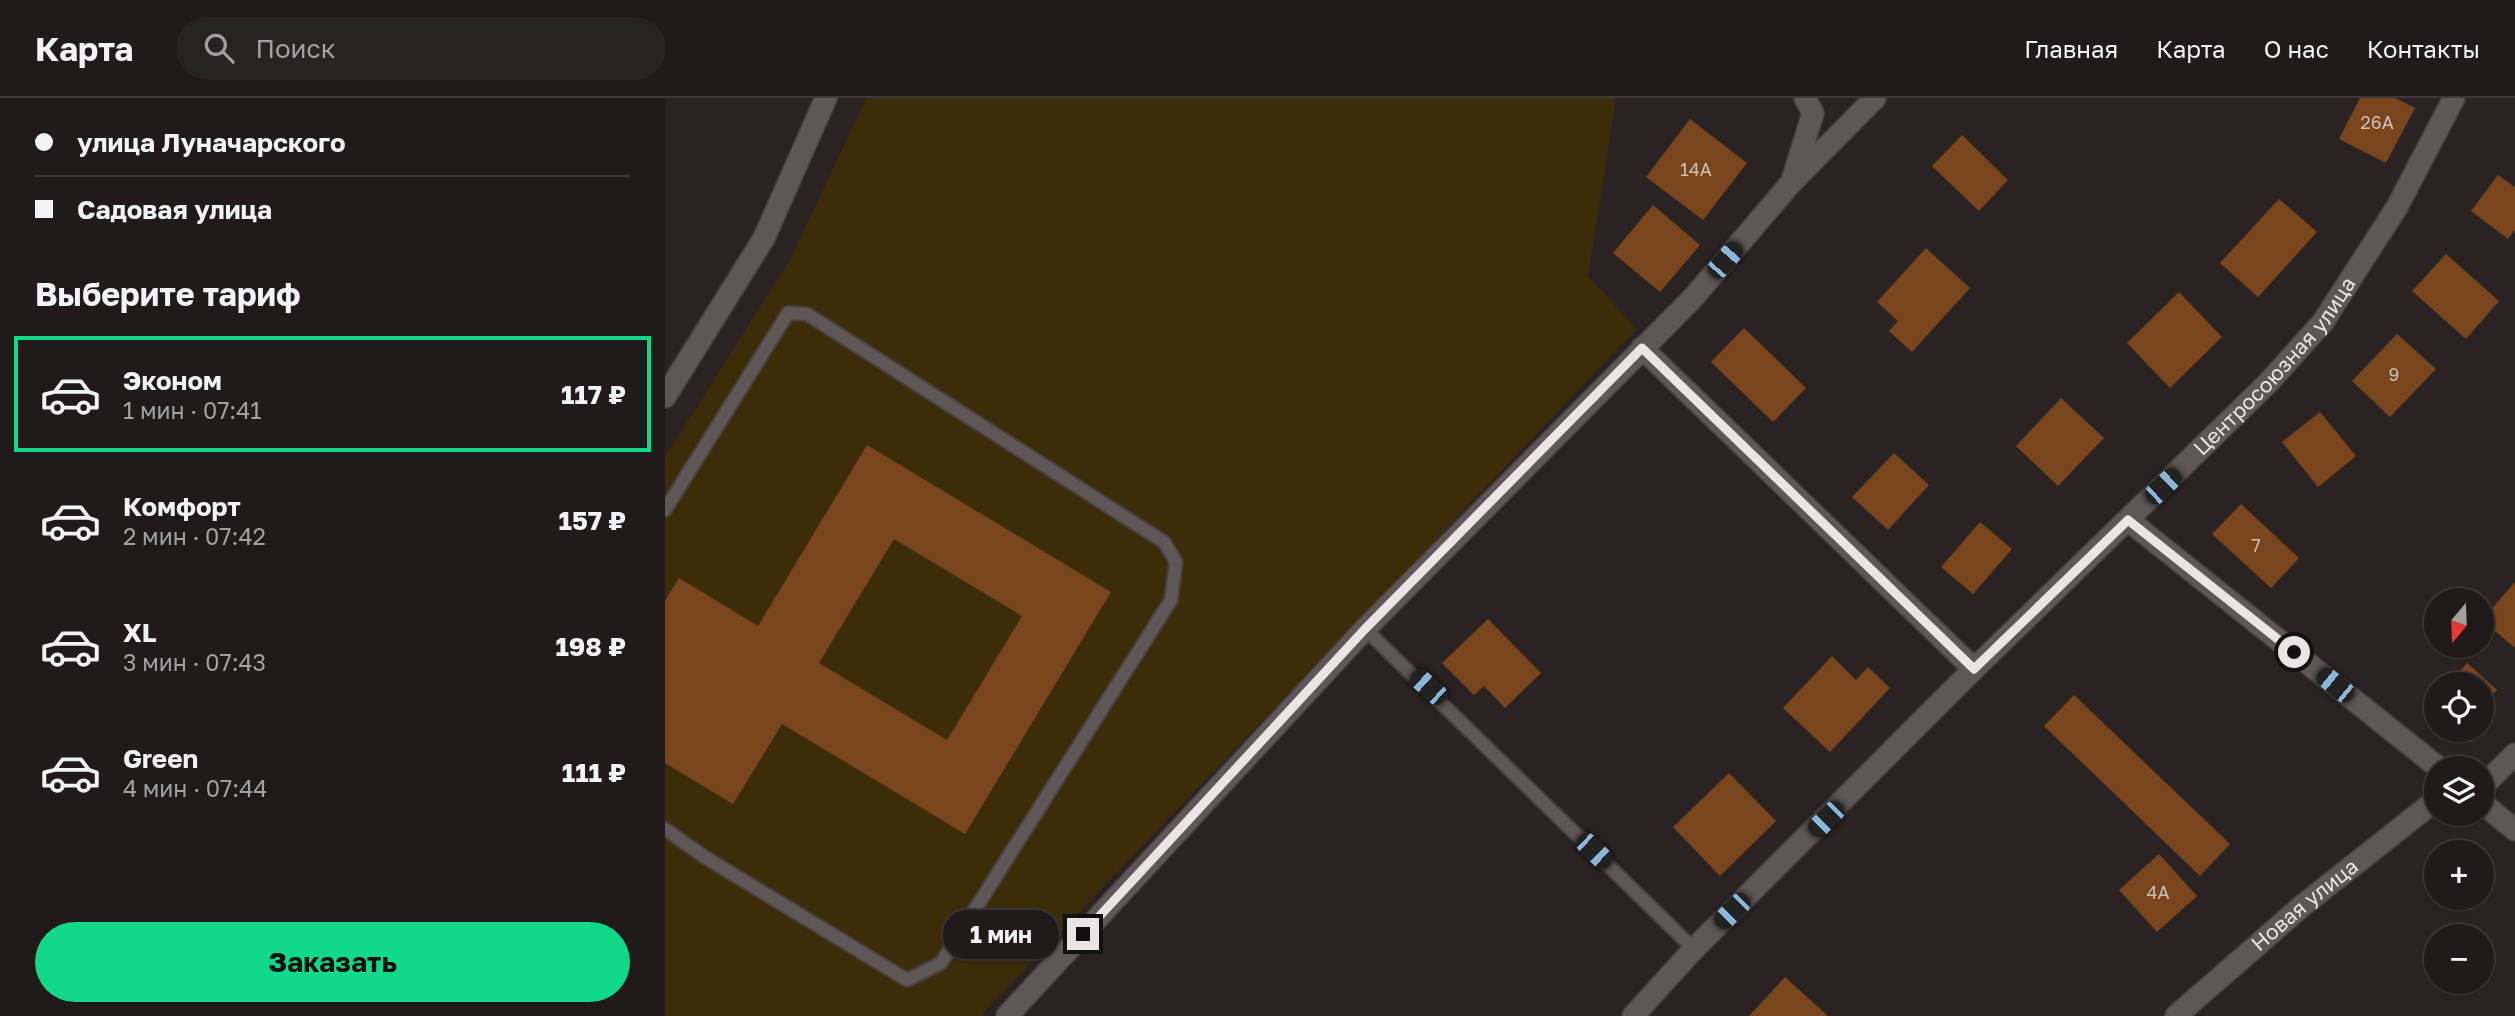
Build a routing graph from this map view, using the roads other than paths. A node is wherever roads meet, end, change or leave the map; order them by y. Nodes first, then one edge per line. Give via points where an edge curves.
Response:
1 (826, 98) edge
2 (1805, 98) edge
3 (1875, 98) edge
4 (2454, 98) edge
5 (1791, 183) junction
6 (1642, 348) junction
7 (665, 397) edge
8 (665, 510) edge
9 (2128, 520) junction
10 (1365, 629) junction
11 (1974, 669) junction
12 (2515, 754) edge
13 (2424, 756) edge
14 (2494, 775) edge
15 (2424, 809) edge
16 (2494, 813) edge
17 (665, 829) edge
18 (2515, 830) edge
19 (1695, 949) junction
20 (1007, 1016) edge
21 (1633, 1016) edge
22 (2176, 1016) edge

1 - 7 street via 764,237
2 - 5 street via 1813,113
3 - 5 street
4 - 9 street, Центросоюзная улица via 2397,207 2322,322 2268,383
5 - 6 street via 1692,299
6 - 10 street
6 - 11 street
8 - 17 lane via 788,313 807,314 1164,542 1176,562 1171,600 941,963 907,980
9 - 11 street, Центросоюзная улица
9 - 13 street
10 - 19 lane
10 - 20 street
11 - 19 street, Центросоюзная улица
12 - 14 street
15 - 22 street, Новая улица via 2302,906
16 - 18 street
19 - 21 street, Центросоюзная улица

